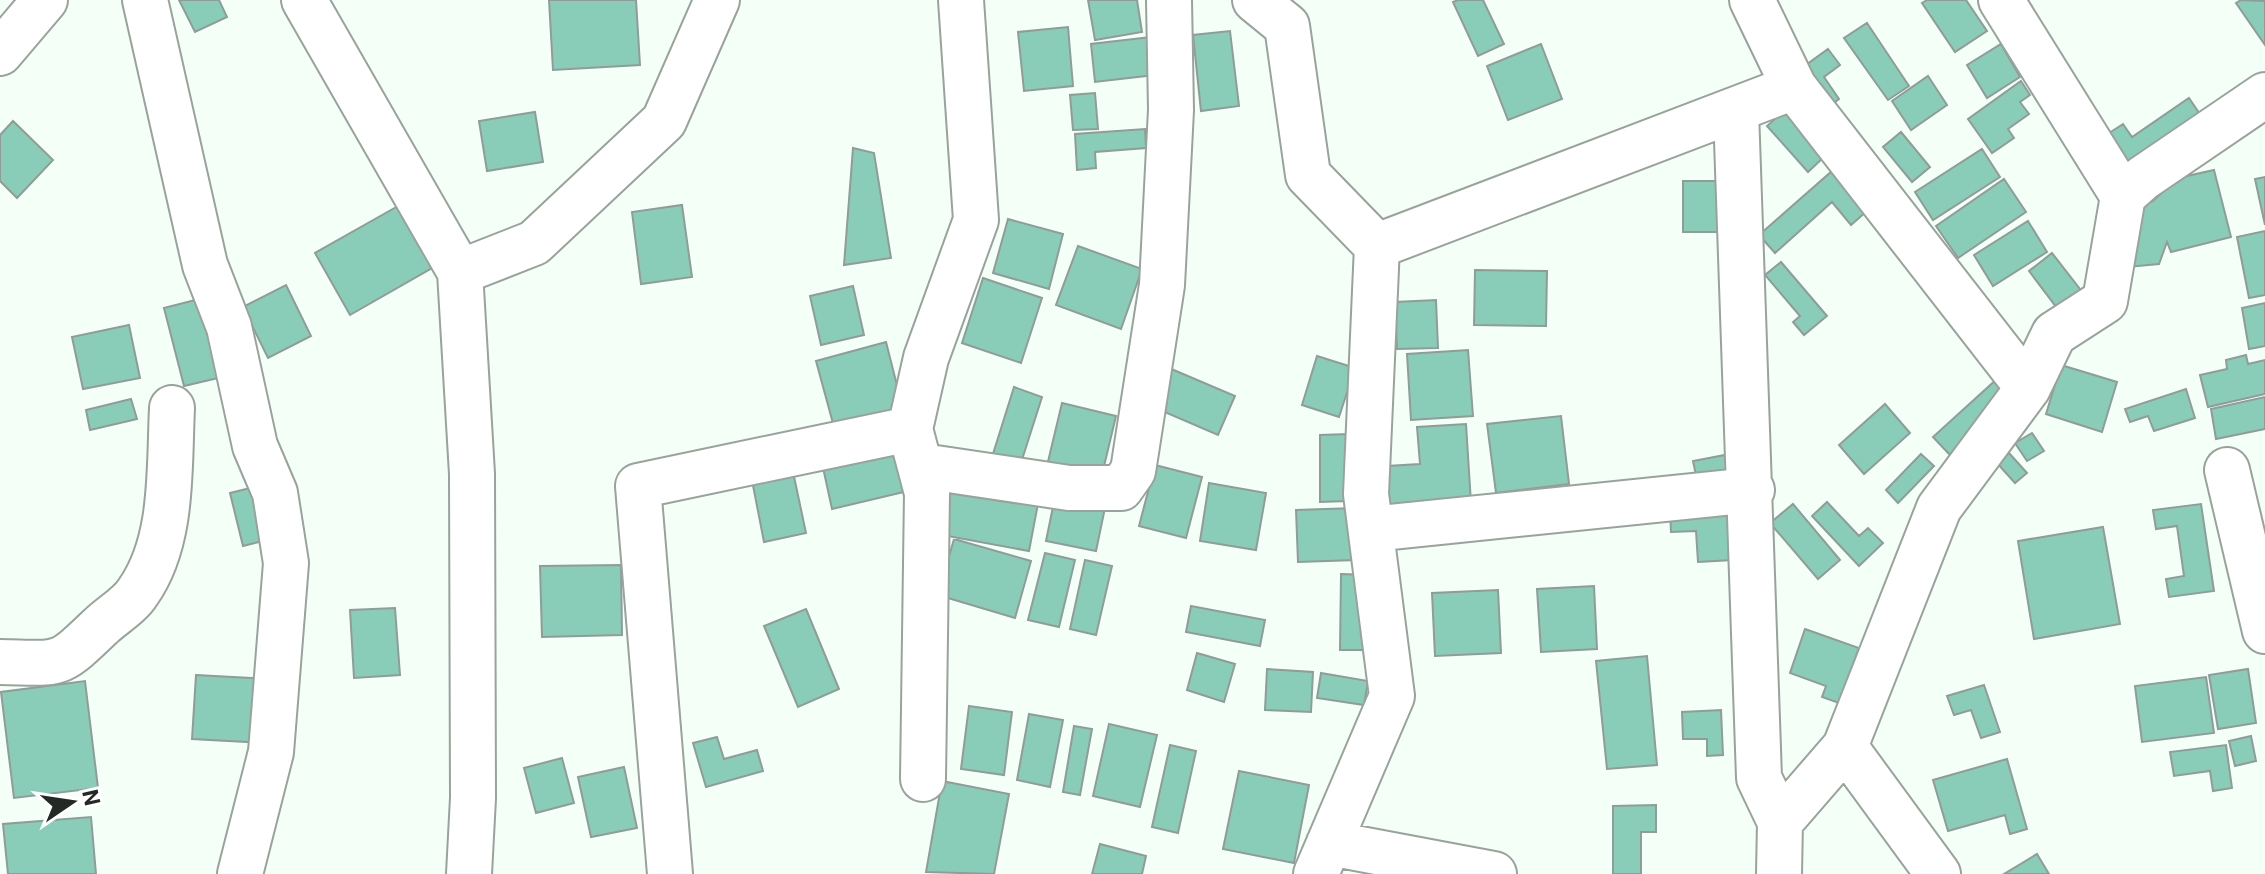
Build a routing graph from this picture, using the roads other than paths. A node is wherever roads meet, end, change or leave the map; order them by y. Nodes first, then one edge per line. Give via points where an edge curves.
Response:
1 (45, 0) edge
2 (145, 0) edge
3 (304, 0) edge
4 (717, 0) edge
5 (961, 0) edge
6 (1169, 0) edge
7 (1255, 0) edge
8 (1752, 0) edge
9 (2001, 0) edge
10 (0, 53) edge
11 (1794, 87) junction
12 (2265, 95) edge
13 (1736, 111) junction
14 (2123, 196) junction
15 (1377, 246) junction
16 (460, 272) junction
17 (2028, 388) junction
18 (172, 408) dead end
19 (916, 448) junction
20 (2227, 470) dead end
21 (1752, 490) junction
22 (1371, 529) junction
23 (2265, 631) edge
24 (0, 662) edge
25 (1845, 747) junction
26 (923, 779) dead end
27 (1780, 822) junction
28 (1322, 858) edge
29 (240, 874) edge
30 (469, 874) edge
31 (670, 874) edge
32 (1494, 874) edge
33 (1779, 874) edge
34 (1938, 874) edge

1 - 10 street
2 - 29 street via 205,265 229,327 255,446 275,493 286,563 271,752
3 - 16 street
4 - 16 street via 664,121 534,243
5 - 19 street via 976,220 926,358
6 - 19 street via 1171,110 1162,285 1133,471 1121,488 1069,488
7 - 15 street via 1287,26 1308,175
8 - 11 street
9 - 14 street
11 - 13 street
11 - 17 street
12 - 14 street
13 - 15 street
13 - 21 street
14 - 17 street via 2105,301 2054,334
15 - 22 street via 1366,494
16 - 30 street via 472,474
17 - 25 street via 1939,508
18 - 24 street via 165,516 153,567 137,595 72,656 49,664
19 - 26 street via 927,493
19 - 31 street via 638,486
20 - 23 street
21 - 22 street
21 - 27 street via 1759,778
22 - 28 street via 1392,696
25 - 27 street
25 - 34 street
27 - 33 street
28 - 32 street

